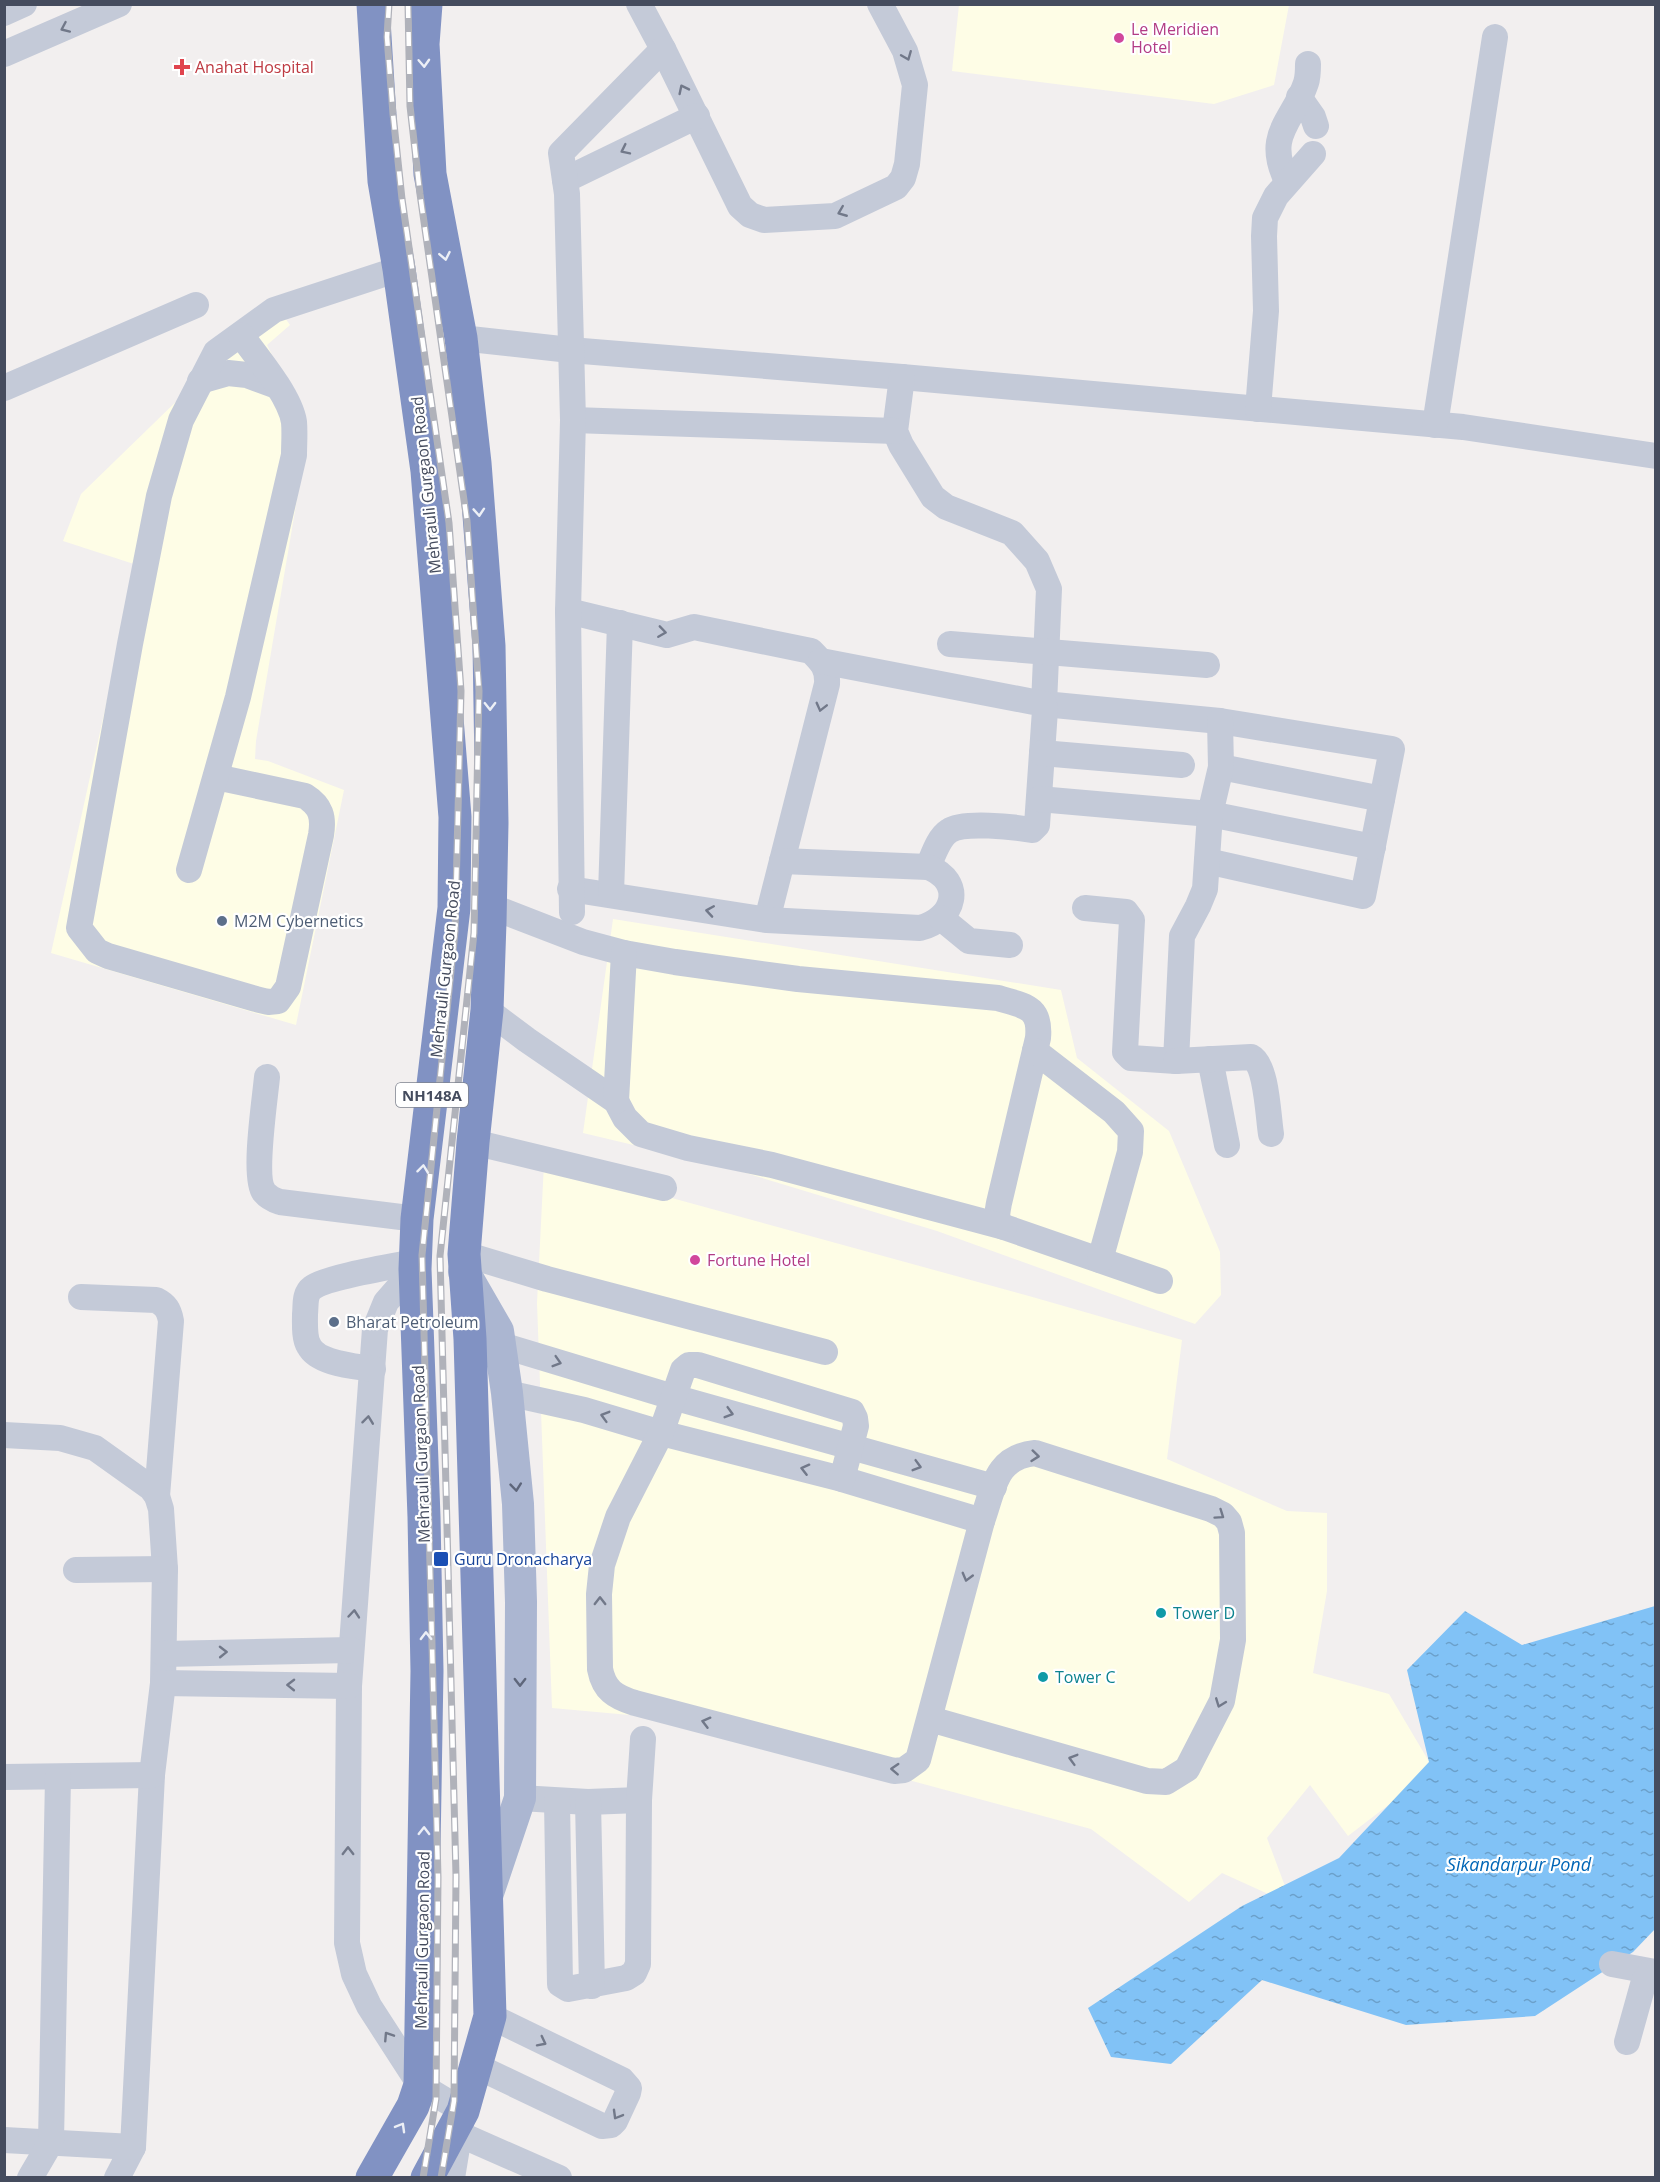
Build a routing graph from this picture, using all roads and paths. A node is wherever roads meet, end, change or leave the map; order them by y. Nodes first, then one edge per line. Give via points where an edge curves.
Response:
1 (24, 4) edge
2 (119, 4) edge
3 (373, 4) edge
4 (426, 4) edge
5 (639, 4) edge
6 (880, 4) edge
7 (4, 13) edge
8 (1495, 37) dead end
9 (663, 49) junction
10 (4, 54) edge
11 (1308, 64) dead end
12 (1299, 98) junction
13 (697, 116) junction
14 (1316, 126) dead end
15 (1313, 154) dead end
16 (566, 180) junction
17 (1287, 181) junction
18 (399, 269) junction
19 (196, 305) dead end
20 (241, 335) junction
21 (461, 338) junction
22 (570, 350) junction
23 (903, 377) junction
24 (200, 381) junction
25 (277, 386) junction
26 (4, 388) edge
27 (1258, 409) junction
28 (573, 420) junction
29 (1435, 425) junction
30 (896, 431) junction
31 (1656, 456) edge
32 (475, 463) junction
33 (427, 471) junction
34 (568, 611) junction
35 (620, 623) junction
36 (950, 644) dead end
37 (1045, 652) junction
38 (822, 661) junction
39 (1207, 665) dead end
40 (1044, 704) junction
41 (1220, 721) junction
42 (1042, 753) junction
43 (1182, 765) dead end
44 (1221, 767) junction
45 (216, 777) junction
46 (1039, 799) junction
47 (1382, 799) junction
48 (1210, 814) junction
49 (1373, 847) junction
50 (782, 861) junction
51 (1207, 861) junction
52 (928, 867) junction
53 (189, 870) dead end
54 (611, 894) junction
55 (490, 906) junction
56 (1085, 908) dead end
57 (941, 918) junction
58 (767, 920) junction
59 (1010, 945) dead end
60 (624, 953) junction
61 (486, 1010) junction
62 (1035, 1051) junction
63 (1210, 1059) junction
64 (1176, 1061) junction
65 (267, 1077) dead end
66 (616, 1101) junction
67 (1271, 1134) dead end
68 (472, 1142) junction
69 (1227, 1145) dead end
70 (664, 1188) dead end
71 (417, 1219) junction
72 (1004, 1227) junction
73 (1100, 1260) junction
74 (464, 1263) junction
75 (415, 1265) junction
76 (1160, 1281) dead end
77 (81, 1297) dead end
78 (501, 1345) junction
79 (825, 1352) dead end
80 (373, 1369) junction
81 (507, 1393) junction
82 (673, 1397) junction
83 (661, 1432) junction
84 (4, 1435) edge
85 (850, 1447) junction
86 (842, 1479) junction
87 (994, 1487) junction
88 (157, 1496) junction
89 (982, 1521) junction
90 (165, 1569) junction
91 (76, 1570) dead end
92 (351, 1650) junction
93 (164, 1654) junction
94 (163, 1683) junction
95 (349, 1686) junction
96 (930, 1719) junction
97 (643, 1739) dead end
98 (152, 1775) junction
99 (4, 1777) edge
100 (58, 1777) junction
101 (520, 1798) junction
102 (639, 1800) junction
103 (557, 1801) junction
104 (588, 1802) junction
105 (487, 1894) junction
106 (1612, 1964) dead end
107 (1655, 1972) edge
108 (592, 1986) junction
109 (490, 2016) junction
110 (1627, 2042) dead end
111 (476, 2066) junction
112 (420, 2085) junction
113 (461, 2122) junction
114 (4, 2140) edge
115 (51, 2142) junction
116 (133, 2147) junction
117 (554, 2176) edge
118 (30, 2178) edge
119 (117, 2178) edge
120 (372, 2178) edge
121 (427, 2178) edge
122 (452, 2178) edge

1 - 7 street
2 -> 10 street
3 - 18 highway, Mehrauli Gurgaon Road / NH148A via 384,181
4 -> 21 highway, NH148A via 423,44 430,174
5 - 9 street
6 -> 13 street via 905,51 915,85 907,164 896,187 835,216 764,220 740,206
8 - 29 street
13 -> 9 street
9 - 16 street via 561,153
11 - 12 street via 1307,81
12 - 14 street
12 - 17 street via 1283,126 1279,146 1280,166
13 -> 16 street
15 - 17 street
16 - 22 street
17 - 27 street via 1265,218 1266,310
18 - 20 street via 274,310
18 - 33 highway, Mehrauli Gurgaon Road / NH148A
19 - 26 street
20 - 24 street via 216,352
20 - 25 street
21 - 22 street
21 - 32 highway, NH148A
22 - 23 street
22 - 28 street
23 - 27 street
23 - 30 street
24 - 25 street via 228,373
24 - 45 street via 181,420 159,496 79,928 98,951 108,956 256,999 278,1000 288,987 321,836 321,812 305,796
25 - 45 street via 293,420 294,455
27 - 29 street
28 - 30 street
28 - 34 street
29 - 31 street
30 - 37 street via 933,497 946,507 1012,533 1037,561 1049,589
32 - 33 highway
32 -> 55 highway, NH148A via 489,646
71 -> 33 highway, Mehrauli Gurgaon Road / NH148A via 454,908 455,817
34 - 35 street
34 - 54 street via 571,900
35 -> 38 street via 667,635 694,627 811,651
35 - 54 street
36 - 37 street
37 - 39 street
37 - 40 street
38 - 40 street
38 -> 50 street via 828,672 827,684
40 - 41 street
40 - 42 street
41 - 44 street
41 - 47 street via 1392,749
42 - 43 street
42 - 46 street
44 - 47 street
44 - 48 street
45 - 53 street
46 - 48 street
46 - 52 street via 1037,825 1032,830 968,826 949,831
47 - 49 street
48 - 49 street
48 - 51 street
49 - 51 street via 1363,896
50 - 52 street
50 - 58 street
51 - 64 street via 1205,889 1182,936
52 - 57 street via 945,878 951,889 949,908
58 -> 54 street
55 - 60 street via 583,942
55 - 61 highway, NH148A
56 - 64 street via 1126,912 1132,920 1125,1052 1131,1058
57 - 58 street via 920,928
57 - 59 street via 969,941
60 - 62 street via 798,979 998,998 1028,1007 1036,1015 1039,1024
60 - 66 street
61 - 66 street
61 - 68 highway, NH148A
62 - 72 street via 999,1203 998,1223
62 - 73 street via 1114,1112 1131,1131 1130,1152
63 - 64 street
63 - 67 street via 1257,1060
63 - 69 street
65 - 71 street via 259,1172 263,1191 280,1202
66 - 72 street via 641,1134
68 - 70 street
68 - 74 highway, NH148A
71 - 75 highway, Mehrauli Gurgaon Road / NH148A
72 - 73 street
73 - 76 street
74 - 78 main road via 498,1331
74 - 79 street via 548,1279
74 - 105 highway, NH148A via 470,1340
75 - 80 street via 380,1314 375,1329
75 - 80 street via 334,1279 312,1288 306,1298 309,1346 319,1357
112 -> 75 highway, Mehrauli Gurgaon Road / NH148A via 427,1671
77 - 88 street via 156,1300 169,1313
78 - 81 main road
78 -> 82 street
92 -> 80 street
83 -> 81 street
81 -> 101 main road via 518,1504
82 - 83 street
82 -> 85 street
82 - 85 street via 683,1370 698,1365 852,1412 856,1426
86 -> 83 street
96 -> 83 street via 918,1760 904,1770 894,1771 634,1703 609,1692 600,1669 602,1564 618,1516
84 - 88 street via 60,1438 95,1448 152,1488
85 - 86 street
85 -> 87 street
86 - 89 street
87 - 89 street
87 -> 96 street via 1007,1462 1035,1454 1223,1515 1230,1522 1232,1533 1233,1640 1222,1701 1187,1769 1166,1782 1147,1781
88 - 90 street
89 -> 96 street
90 - 91 street
90 - 93 street
93 -> 92 street
92 - 95 street
93 - 94 street
95 -> 94 street
94 - 98 street
112 -> 95 street via 369,2006 354,1974 347,1943
97 - 102 street
98 - 100 street
98 - 116 street
99 - 100 street
100 - 115 street
101 - 103 street
101 - 105 main road
102 - 104 street
102 - 108 street via 639,1964 626,1978
103 - 104 street
103 - 108 street via 560,1984 568,1989
104 - 108 street
105 - 109 highway, NH148A
106 - 107 street
107 - 110 street via 1644,1981
109 - 111 highway, NH148A
109 -> 111 street via 622,2080 629,2088 628,2093 615,2121 602,2126
111 - 113 highway, NH148A
112 - 113 street
120 -> 112 highway, Mehrauli Gurgaon Road / NH148A via 413,2106
113 - 117 street
113 - 121 highway, NH148A
113 - 122 street
114 - 115 street
115 - 116 street
115 - 118 street
116 - 119 street

